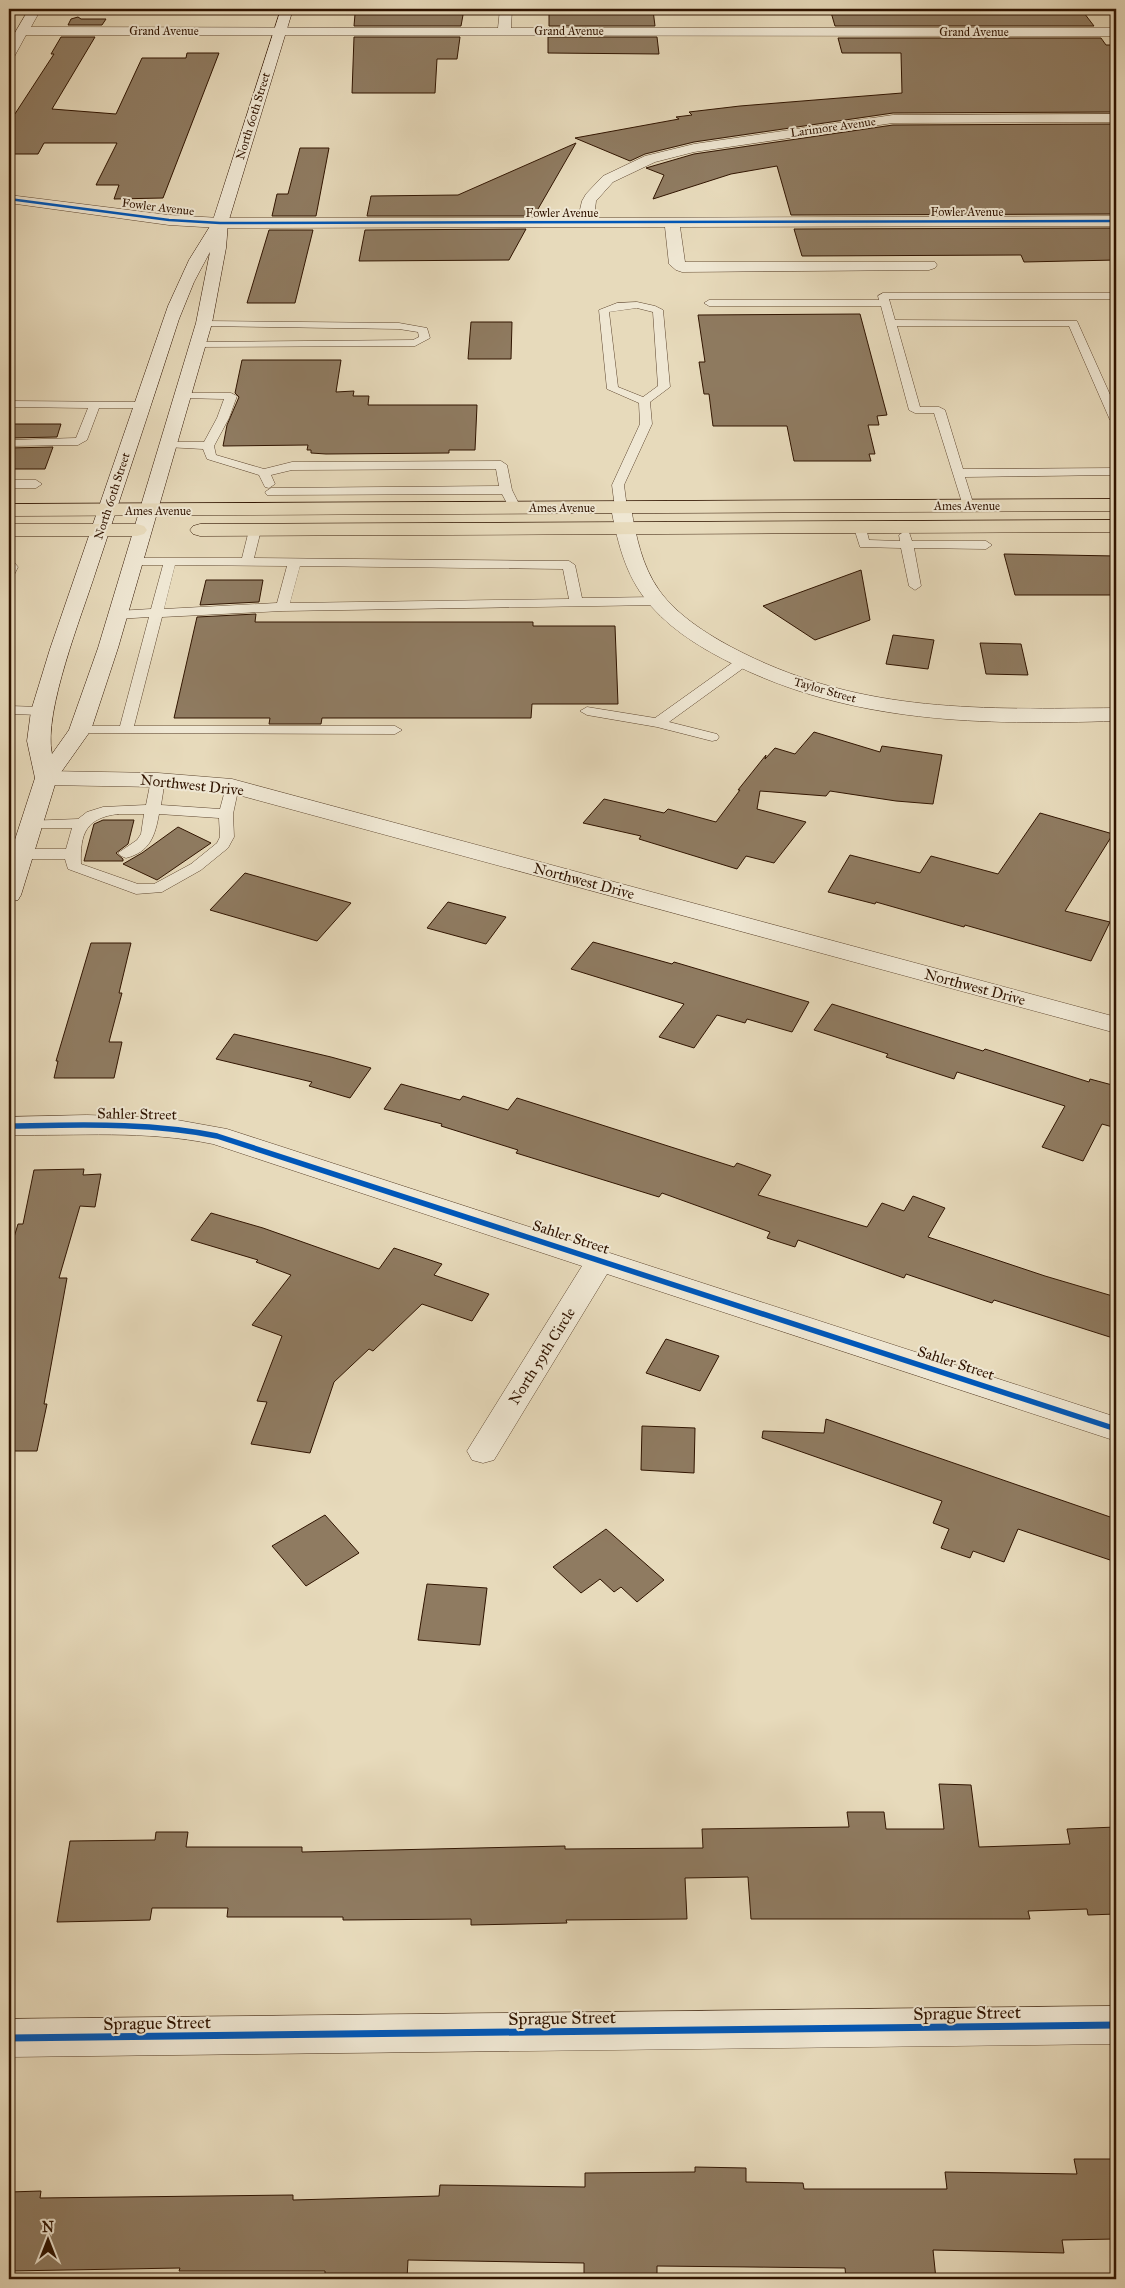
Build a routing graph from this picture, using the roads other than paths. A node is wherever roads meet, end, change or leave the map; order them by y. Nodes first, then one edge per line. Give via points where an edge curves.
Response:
1 (35, 9) edge
2 (287, 9) edge
3 (506, 9) edge
4 (700, 16) dead end
5 (908, 17) dead end
6 (280, 31) junction
7 (504, 31) junction
8 (702, 31) junction
9 (22, 32) junction
10 (913, 32) junction
11 (1116, 32) edge
12 (9, 54) edge
13 (1116, 118) edge
14 (9, 199) edge
15 (1116, 221) edge
16 (220, 223) junction
17 (585, 223) junction
18 (672, 223) junction
19 (929, 266) dead end
20 (1116, 296) edge
21 (709, 303) dead end
22 (884, 303) junction
23 (890, 322) junction
24 (204, 324) junction
25 (198, 345) junction
26 (1111, 395) edge
27 (184, 396) junction
28 (644, 401) junction
29 (9, 404) edge
30 (95, 405) junction
31 (141, 405) junction
32 (1116, 420) edge
33 (9, 443) edge
34 (170, 445) junction
35 (208, 446) junction
36 (1116, 472) edge
37 (264, 473) junction
38 (958, 473) junction
39 (9, 484) edge
40 (36, 484) dead end
41 (506, 490) junction
42 (270, 501) junction
43 (1116, 505) edge
44 (968, 506) junction
45 (515, 508) junction
46 (621, 508) junction
47 (9, 510) edge
48 (106, 510) junction
49 (149, 510) junction
50 (1116, 526) edge
51 (624, 529) junction
52 (9, 530) edge
53 (101, 530) junction
54 (162, 530) junction
55 (255, 530) junction
56 (905, 536) junction
57 (986, 545) dead end
58 (134, 561) junction
59 (170, 561) junction
60 (247, 562) junction
61 (9, 564) edge
62 (294, 564) junction
63 (9, 574) edge
64 (915, 586) dead end
65 (657, 601) junction
66 (576, 603) junction
67 (282, 607) junction
68 (154, 614) junction
69 (118, 615) junction
70 (744, 661) junction
71 (9, 710) edge
72 (42, 711) junction
73 (587, 712) dead end
74 (1116, 715) edge
75 (658, 723) junction
76 (126, 729) junction
77 (80, 730) junction
78 (395, 730) dead end
79 (712, 737) dead end
80 (46, 778) junction
81 (158, 780) junction
82 (232, 786) junction
83 (153, 810) junction
84 (226, 814) junction
85 (32, 824) junction
86 (83, 831) junction
87 (130, 834) dead end
88 (148, 834) junction
89 (126, 853) dead end
90 (15, 854) edge
91 (72, 854) junction
92 (9, 895) edge
93 (1116, 1025) edge
94 (9, 1126) edge
95 (601, 1260) junction
96 (1116, 1429) edge
97 (483, 1452) dead end
98 (1116, 2025) edge
99 (9, 2038) edge

1 - 9 street
2 - 6 street, North 60th Street
3 - 7 street
4 - 8 street
5 - 10 street
6 - 7 street, Grand Avenue
6 - 9 street, Grand Avenue
6 - 16 street, North 60th Street
7 - 8 street, Grand Avenue
8 - 10 street, Grand Avenue
9 - 12 street
10 - 11 street, Grand Avenue
13 - 17 street, Larimore Avenue via 892,119 694,148 650,159 608,179 589,201
14 - 16 street, Fowler Avenue via 169,220
15 - 18 street, Fowler Avenue
16 - 17 street, Fowler Avenue
16 - 24 street, North 60th Street
16 - 31 street, North 60th Street via 188,274
17 - 18 street, Fowler Avenue
18 - 19 street via 677,264 682,267
20 - 22 lane via 883,296
21 - 22 lane
22 - 23 lane
23 - 26 lane via 1073,323
23 - 38 lane via 915,410 938,410
24 - 25 street, North 60th Street
24 - 25 lane via 399,326 423,330 425,338 415,343
25 - 27 street, North 60th Street
26 - 32 lane
27 - 34 street, North 60th Street
27 - 35 lane via 231,396 224,418
28 - 28 lane via 664,387 658,310 647,306 617,305 604,310 613,389
28 - 46 lane via 646,424 618,484
29 - 30 lane
30 - 31 lane
30 - 33 lane via 81,440 74,444
31 - 48 street, North 60th Street
34 - 35 lane
34 - 49 street, North 60th Street
35 - 37 lane via 211,457
36 - 38 lane
37 - 41 lane via 292,466 501,465
37 - 42 lane via 271,487
38 - 44 lane
39 - 40 lane
41 - 42 lane
41 - 45 lane
42 - 45 main road, Ames Avenue
42 - 49 main road, Ames Avenue
43 - 44 main road, Ames Avenue
44 - 46 main road, Ames Avenue
45 - 46 main road, Ames Avenue
46 - 51 street, Taylor Street
47 - 48 main road, Ames Avenue
48 - 49 main road, Ames Avenue
48 - 53 street, North 60th Street
49 - 54 street, North 60th Street
50 - 56 main road, Ames Avenue
51 - 55 main road, Ames Avenue
51 - 56 main road, Ames Avenue via 860,528
51 - 65 street, Taylor Street via 635,562
52 - 53 main road, Ames Avenue
53 - 54 main road, Ames Avenue
53 - 72 street, North 60th Street
54 - 55 main road, Ames Avenue
54 - 58 street, North 60th Street
55 - 60 lane
56 - 57 lane
56 - 64 lane
58 - 59 lane
58 - 69 street, North 60th Street
59 - 60 lane
59 - 68 lane
60 - 62 lane
61 - 63 lane via 12,567
62 - 66 lane via 569,565
62 - 67 lane
65 - 66 lane
65 - 70 street, Taylor Street via 686,627
66 - 67 lane
67 - 68 lane
68 - 69 lane
68 - 76 lane
69 - 77 street, North 60th Street
70 - 74 street, Taylor Street via 781,678 836,695 911,710 991,716
70 - 75 lane
71 - 72 lane
72 - 80 street, North 60th Street via 38,741
73 - 75 lane
75 - 79 lane
76 - 77 lane
76 - 78 lane
77 - 80 street, North 60th Street
80 - 81 street, Northwest Drive
80 - 85 street, North 60th Street
81 - 82 street, Northwest Drive
81 - 83 lane
82 - 84 lane
82 - 93 street, Northwest Drive
83 - 84 lane
83 - 86 lane via 92,814
83 - 88 lane
84 - 91 lane via 227,837 223,845 196,867 157,889 136,889 82,870 73,866
85 - 86 lane
85 - 90 street, North 60th Street
86 - 91 lane
87 - 88 lane
88 - 89 lane via 142,843
90 - 91 lane
90 - 92 street, North 60th Street
94 - 95 street, Sahler Street via 185,1128
95 - 96 street, Sahler Street
95 - 97 street, North 59th Circle
98 - 99 street, Sprague Street

